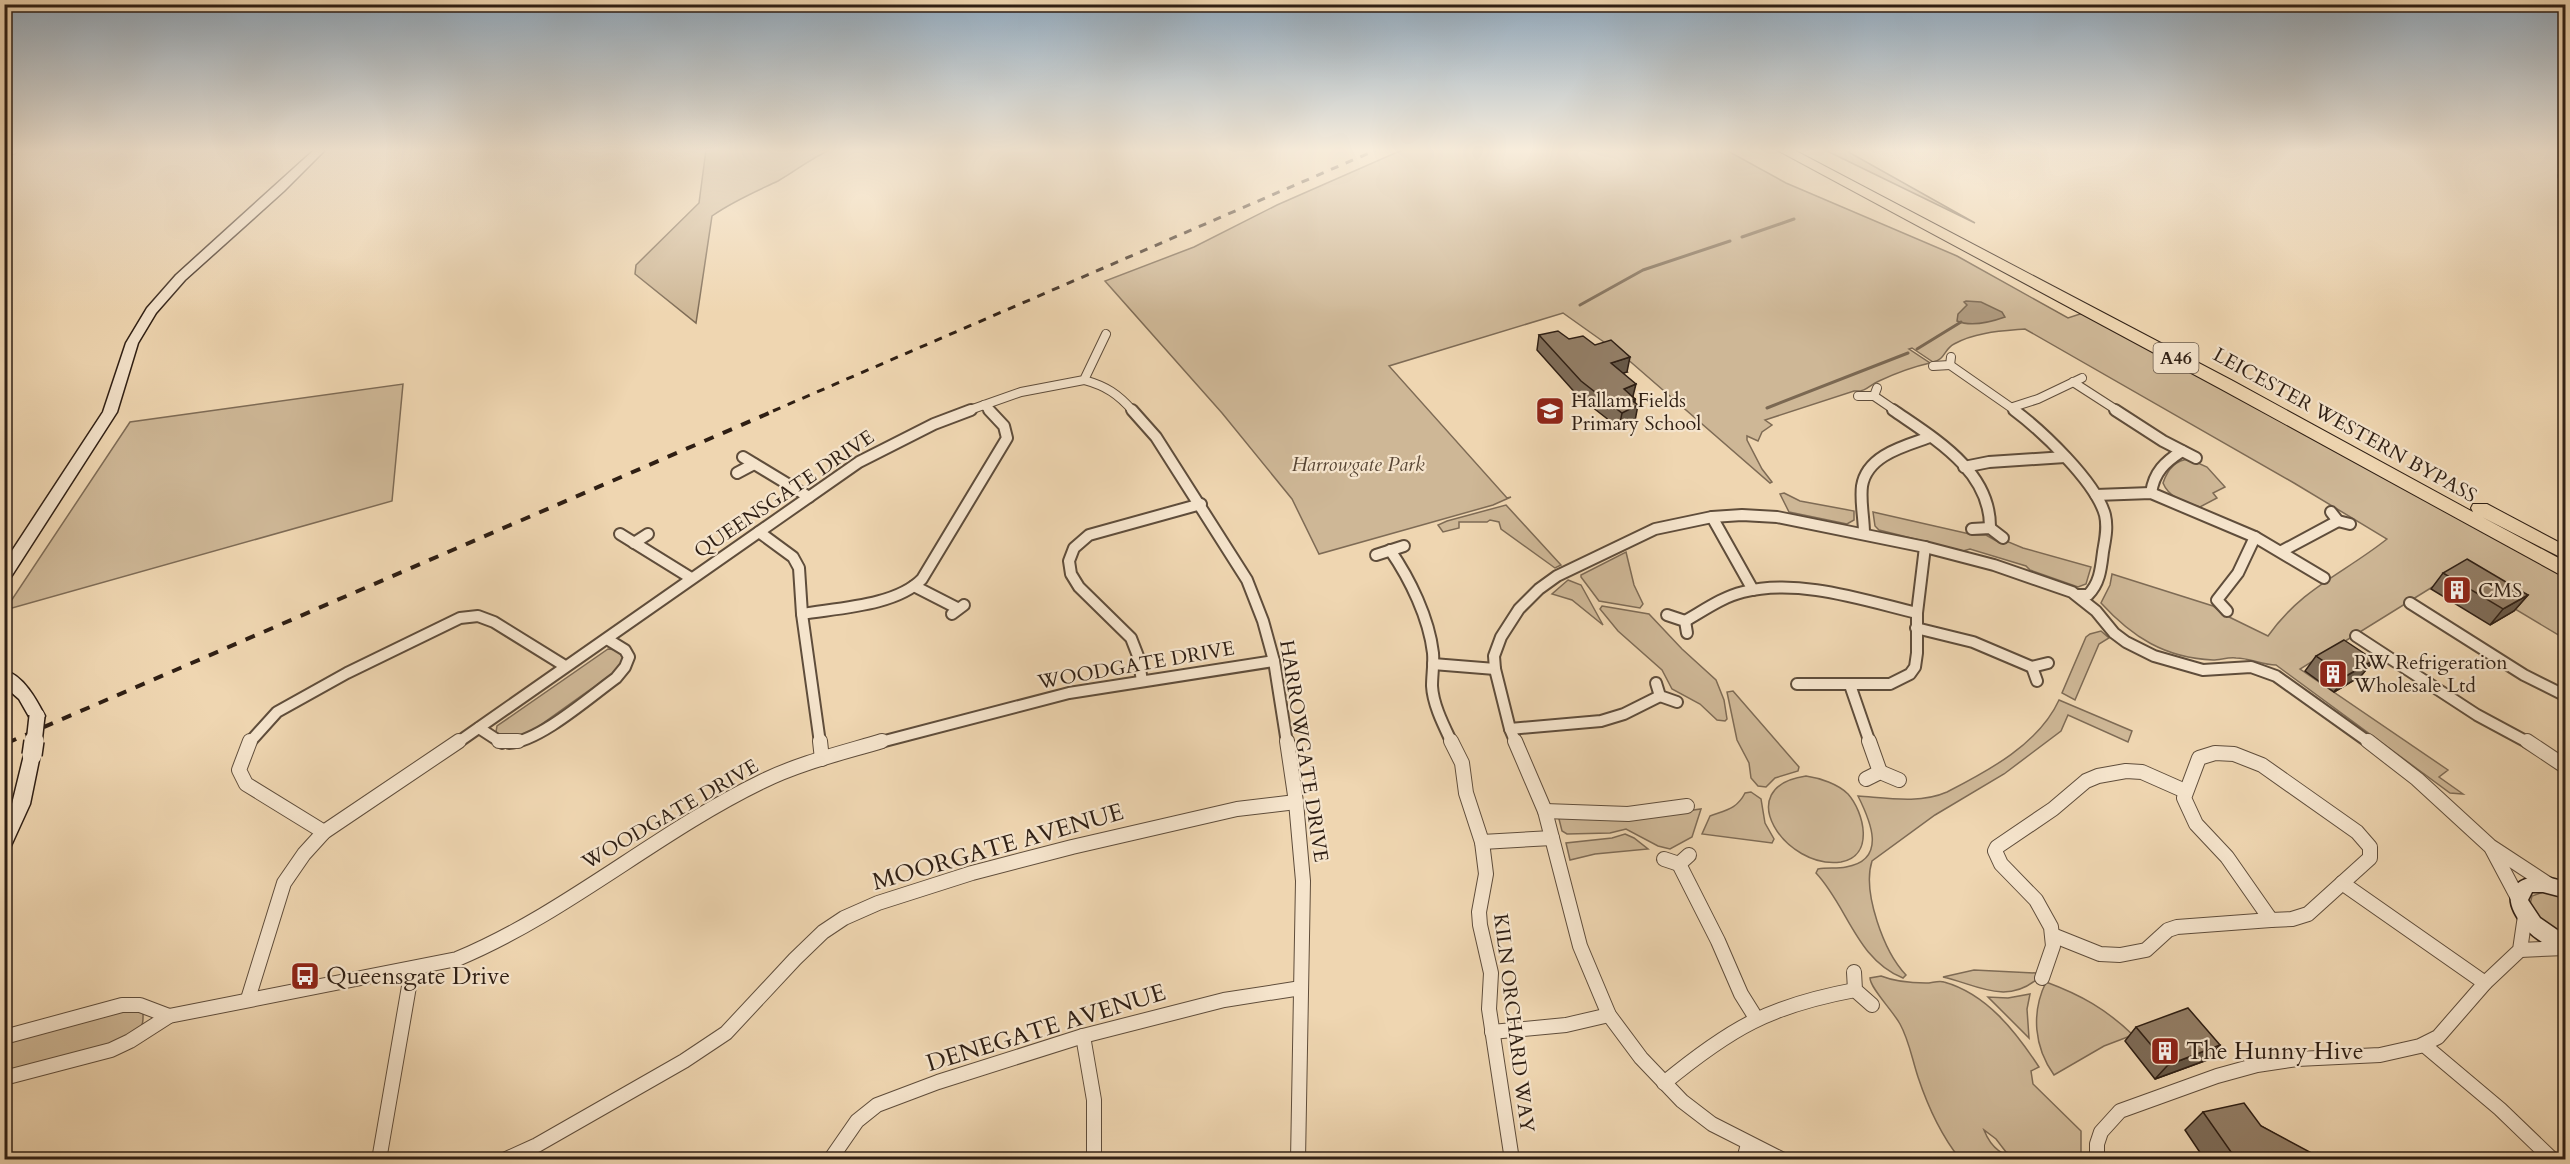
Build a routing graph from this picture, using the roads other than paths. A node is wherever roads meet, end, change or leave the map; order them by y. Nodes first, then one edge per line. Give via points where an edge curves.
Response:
1 (261, 204) edge
2 (1887, 204) edge
3 (1908, 204) edge
4 (1106, 333) dead end
5 (1933, 366) dead end
6 (1084, 380) junction
7 (1858, 396) dead end
8 (984, 405) junction
9 (2013, 407) junction
10 (1930, 437) junction
11 (2182, 451) junction
12 (743, 457) dead end
13 (2066, 457) junction
14 (2196, 458) dead end
15 (754, 464) junction
16 (1964, 467) junction
17 (737, 473) dead end
18 (2151, 494) junction
19 (2096, 495) junction
20 (808, 497) junction
21 (1201, 504) junction
22 (1712, 518) junction
23 (2350, 524) dead end
24 (1990, 528) junction
25 (1972, 529) dead end
26 (759, 532) junction
27 (1864, 533) junction
28 (620, 534) dead end
29 (648, 534) dead end
30 (2255, 537) junction
31 (2003, 538) dead end
32 (634, 543) junction
33 (1404, 546) dead end
34 (1925, 547) junction
35 (1390, 550) junction
36 (2282, 551) junction
37 (2565, 554) edge
38 (1376, 555) dead end
39 (2565, 571) edge
40 (4, 576) edge
41 (691, 578) junction
42 (2324, 578) dead end
43 (914, 586) junction
44 (1753, 590) junction
45 (2076, 595) junction
46 (2410, 603) dead end
47 (957, 609) dead end
48 (2227, 611) dead end
49 (1917, 613) junction
50 (802, 614) junction
51 (1667, 615) dead end
52 (1685, 621) junction
53 (1916, 628) junction
54 (1687, 633) dead end
55 (2356, 636) dead end
56 (607, 639) junction
57 (1275, 661) junction
58 (2048, 663) dead end
59 (1432, 664) junction
60 (565, 666) junction
61 (2032, 668) junction
62 (1495, 669) junction
63 (4, 676) edge
64 (1142, 681) junction
65 (2037, 681) dead end
66 (1656, 683) dead end
67 (1797, 684) dead end
68 (1850, 685) junction
69 (1660, 696) junction
70 (2565, 696) edge
71 (1677, 702) dead end
72 (479, 728) junction
73 (1510, 729) junction
74 (822, 759) junction
75 (2565, 767) edge
76 (1880, 772) junction
77 (1866, 779) dead end
78 (1899, 780) dead end
79 (2185, 791) junction
80 (1296, 802) junction
81 (1687, 806) dead end
82 (1545, 811) junction
83 (324, 832) junction
84 (1552, 838) junction
85 (1482, 842) junction
86 (4, 843) edge
87 (2490, 846) junction
88 (1664, 859) dead end
89 (2342, 883) junction
90 (2557, 887) edge
91 (2518, 898) junction
92 (2525, 916) junction
93 (2271, 921) junction
94 (2055, 936) junction
95 (2565, 946) edge
96 (2520, 950) junction
97 (412, 969) junction
98 (1854, 972) dead end
99 (2042, 978) dead end
100 (2485, 983) junction
101 (1300, 988) junction
102 (1855, 990) junction
103 (248, 999) junction
104 (1872, 1005) dead end
105 (1609, 1015) junction
106 (169, 1016) junction
107 (1756, 1018) junction
108 (1492, 1032) junction
109 (1083, 1036) junction
110 (4, 1037) edge
111 (2424, 1045) junction
112 (4, 1078) edge
113 (1665, 1083) junction
114 (1748, 1144) junction
115 (379, 1160) edge
116 (504, 1160) edge
117 (830, 1160) edge
118 (1094, 1160) edge
119 (1298, 1160) edge
120 (1512, 1160) edge
121 (1744, 1160) edge
122 (1783, 1160) edge
123 (2097, 1160) edge
124 (2553, 1160) edge

1 - 40 street via 189,270 152,311 137,333 110,412
2 - 39 highway, LEICESTER WESTERN BYPASS / A46
3 - 37 highway, LEICESTER WESTERN BYPASS / A46
4 - 6 street
5 - 9 street via 1950,361
6 - 8 street, QUEENSGATE DRIVE via 1031,390
6 - 21 street, HARROWGATE DRIVE via 1119,395 1156,437
7 - 10 street via 1876,392
8 - 20 street, QUEENSGATE DRIVE via 891,444
8 - 43 street via 1004,426 1007,438 928,572
9 - 11 street via 2077,380
9 - 13 street
10 - 16 street
10 - 27 street via 1879,460 1868,472 1862,487
11 - 14 street
11 - 18 street via 2155,472
12 - 15 street
13 - 16 street
13 - 19 street
15 - 17 street
15 - 20 street
16 - 24 street via 1989,503
18 - 19 street
18 - 30 street
19 - 45 street via 2107,524 2100,574 2095,589 2088,595
20 - 26 street, QUEENSGATE DRIVE
21 - 57 street, HARROWGATE DRIVE via 1247,580
21 - 64 street via 1089,536 1075,546 1067,562 1078,585 1127,633 1140,660
22 - 27 street via 1771,516
22 - 44 street
22 - 62 street via 1655,529 1539,589 1519,609 1498,643
23 - 36 street via 2335,516
24 - 25 street
24 - 31 street
26 - 41 street, QUEENSGATE DRIVE
26 - 50 street via 793,556 799,568
27 - 34 street
28 - 32 street
29 - 32 street
30 - 36 street
30 - 48 street via 2238,573 2217,600
32 - 41 street
33 - 35 street
34 - 45 street
34 - 49 street
35 - 38 street
35 - 59 street, KILN ORCHARD WAY via 1399,561 1421,611 1433,654
36 - 42 street
41 - 56 street, QUEENSGATE DRIVE
43 - 47 street
43 - 50 street via 897,595
44 - 49 street via 1800,590
44 - 52 street
45 - 87 street via 2120,638 2154,656 2203,670 2241,666 2276,676 2417,779
46 - 70 street via 2524,675
49 - 53 street
50 - 74 street
51 - 52 street
52 - 54 street
53 - 61 street via 1973,642
53 - 68 street via 1917,653 1910,674 1890,684
55 - 75 street
56 - 60 street, QUEENSGATE DRIVE
56 - 72 street via 625,650 629,657 625,667 616,678 542,731 527,740 503,743
57 - 64 street, WOODGATE DRIVE
57 - 80 street, HARROWGATE DRIVE
58 - 61 street
59 - 62 street
59 - 85 street, KILN ORCHARD WAY via 1432,688 1442,722 1462,763 1466,793
60 - 72 street, QUEENSGATE DRIVE
60 - 83 street via 494,622 478,616 460,618 277,712 253,736 239,770 246,784
61 - 65 street
62 - 73 street
63 - 86 street, bridge via 26,695 37,716 29,777
64 - 74 street, WOODGATE DRIVE via 1069,693
66 - 69 street
67 - 68 street
68 - 76 street
69 - 71 street
69 - 73 street via 1601,721
72 - 83 street, QUEENSGATE DRIVE
73 - 82 street
74 - 97 street, WOODGATE DRIVE via 762,780 486,947 458,959
76 - 77 street
76 - 78 street
79 - 89 street via 2199,758 2205,754 2248,759 2263,765 2365,840 2370,858
79 - 93 street via 2184,798 2196,824 2227,857
79 - 94 street via 2142,772 2098,776 1997,847 1998,862 2022,883
80 - 101 street, HARROWGATE DRIVE via 1304,880
80 - 116 street, MOORGATE AVENUE via 1237,809 1072,847 972,873 844,918 795,959 726,1033 675,1067
81 - 82 street via 1628,814
82 - 84 street
83 - 103 street, QUEENSGATE DRIVE via 284,883
84 - 85 street
84 - 105 street via 1580,946
85 - 108 street, KILN ORCHARD WAY via 1485,874 1479,912 1491,973
87 - 90 street
87 - 91 street
88 - 107 street via 1684,859 1741,994
89 - 93 street via 2308,914
89 - 100 street
90 - 91 street via 2526,886
91 - 92 street
92 - 95 street via 2545,935
92 - 96 street
93 - 94 street via 2177,927 2146,950 2120,955 2100,954
94 - 99 street
95 - 96 street
96 - 100 street
97 - 103 street, WOODGATE DRIVE
97 - 115 street
98 - 102 street
100 - 111 street via 2438,1037
101 - 109 street, DENEGATE AVENUE via 1224,1000
101 - 119 street, HARROWGATE DRIVE
102 - 104 street
102 - 107 street via 1807,999
103 - 106 street, WOODGATE DRIVE
105 - 108 street
105 - 113 street
106 - 110 street via 140,1005 122,1005
106 - 112 street, WOODGATE DRIVE via 111,1050
107 - 113 street via 1703,1051
108 - 120 street, KILN ORCHARD WAY
109 - 117 street, DENEGATE AVENUE via 877,1105 857,1121
109 - 118 street via 1094,1100
111 - 123 street via 2380,1054 2279,1060 2235,1070 2120,1111 2107,1120 2096,1137
111 - 124 street
113 - 114 street via 1705,1119
114 - 121 street
114 - 122 street

